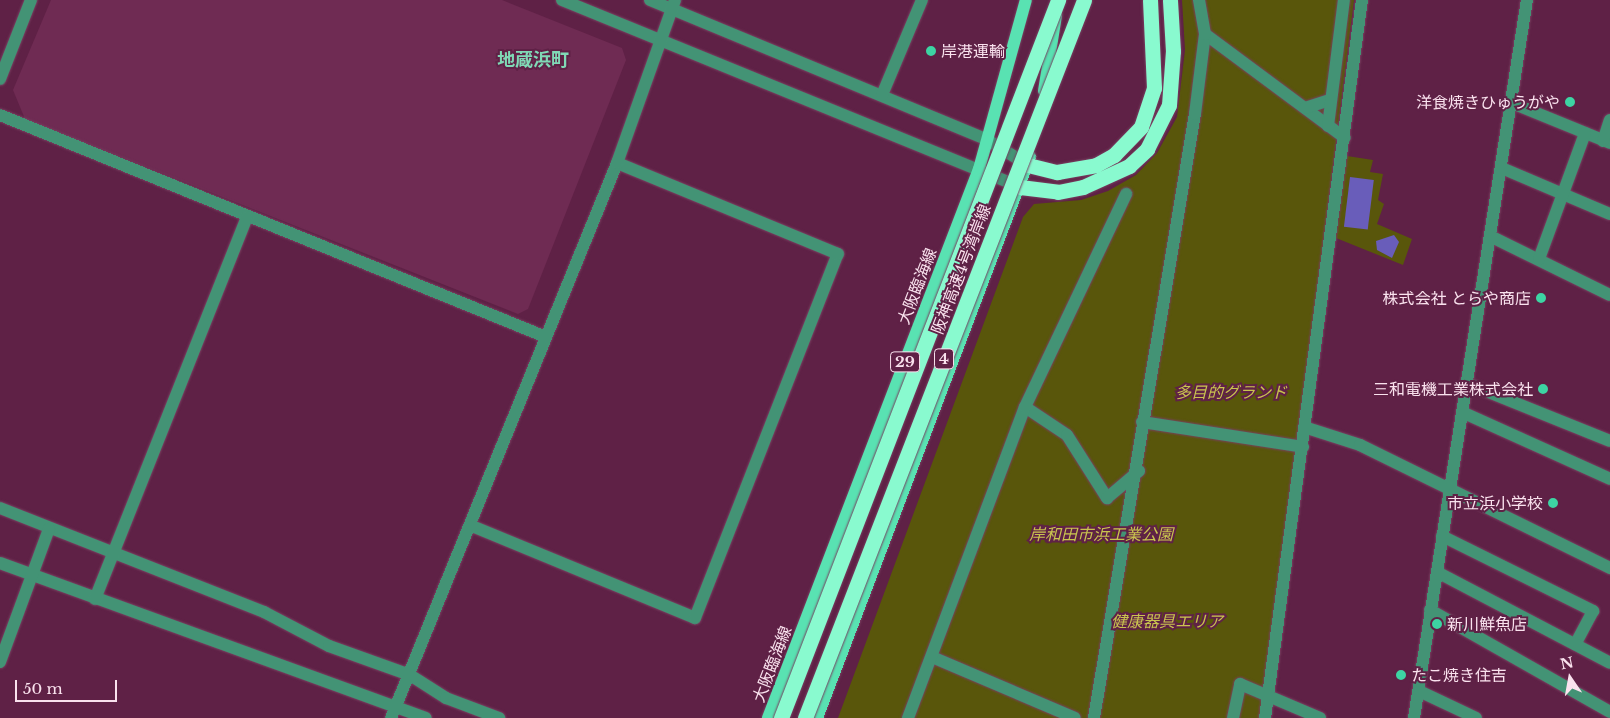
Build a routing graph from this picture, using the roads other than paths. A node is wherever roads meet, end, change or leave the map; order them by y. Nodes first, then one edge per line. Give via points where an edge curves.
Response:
1 (31, 0) edge
2 (562, 0) edge
3 (580, 0) edge
4 (650, 0) edge
5 (922, 0) edge
6 (1026, 0) edge
7 (1059, 0) edge
8 (1084, 0) edge
9 (1150, 0) edge
10 (1170, 0) edge
11 (1198, 0) edge
12 (1344, 0) edge
13 (1362, 0) edge
14 (1527, 0) edge
15 (674, 2) edge
16 (625, 25) junction
17 (1205, 34) junction
18 (661, 39) junction
19 (0, 79) edge
20 (882, 95) junction
21 (1330, 100) junction
22 (1512, 103) junction
23 (1305, 108) junction
24 (0, 115) edge
25 (1610, 120) edge
26 (1328, 126) junction
27 (1585, 133) junction
28 (1345, 138) junction
29 (986, 139) junction
30 (1607, 142) edge
31 (616, 163) junction
32 (1028, 165) junction
33 (979, 169) junction
34 (1504, 169) junction
35 (1020, 187) junction
36 (1564, 193) junction
37 (1126, 194) dead end
38 (1610, 214) edge
39 (247, 217) junction
40 (1492, 237) junction
41 (1539, 259) junction
42 (1610, 295) edge
43 (546, 337) junction
44 (1466, 383) junction
45 (1024, 407) junction
46 (1464, 413) junction
47 (1142, 422) junction
48 (1304, 426) junction
49 (1610, 441) edge
50 (1303, 446) junction
51 (1139, 471) junction
52 (1610, 479) edge
53 (1452, 488) junction
54 (0, 508) edge
55 (472, 526) junction
56 (50, 528) junction
57 (1442, 536) junction
58 (113, 553) junction
59 (0, 563) edge
60 (1610, 568) edge
61 (1436, 572) junction
62 (32, 575) junction
63 (95, 599) junction
64 (1430, 610) junction
65 (1575, 645) junction
66 (932, 657) junction
67 (0, 662) edge
68 (1610, 663) edge
69 (410, 674) junction
70 (1419, 691) junction
71 (1268, 696) junction
72 (394, 712) edge
73 (1610, 712) edge
74 (426, 718) edge
75 (499, 718) edge
76 (768, 718) edge
77 (780, 718) edge
78 (804, 718) edge
79 (817, 718) edge
80 (908, 718) edge
81 (1075, 718) edge
82 (1094, 718) edge
83 (1233, 718) edge
84 (1265, 718) edge
85 (1320, 718) edge
86 (1414, 718) edge
87 (1476, 718) edge

1 - 19 street
2 - 16 street
3 - 16 street
4 - 15 street
5 - 20 street
6 - 29 main road, 大阪臨海線 / 29
7 - 32 main road
7 - 77 highway, 阪神高速4号湾岸線 / 4, bridge
8 - 78 highway, 阪神高速4号湾岸線 / 4, bridge
9 - 32 highway via 1154,88 1141,127 1114,155 1096,164 1058,172
10 - 35 highway via 1173,51 1169,105 1147,149 1129,166 1083,187 1058,192
11 - 17 street
12 - 21 street
13 - 28 street
14 - 22 street
15 - 18 street
15 - 20 street via 729,23 776,52
16 - 18 street
17 - 23 street
17 - 47 street
18 - 31 street
18 - 33 street
20 - 29 street
21 - 23 street
21 - 26 street
22 - 27 street
22 - 34 street
23 - 26 street
24 - 39 street
25 - 30 street
26 - 28 street
27 - 30 street
27 - 36 street
28 - 48 street
29 - 32 street
29 - 33 main road, 大阪臨海線 / 29
31 - 43 street
31 - 55 street via 838,254 695,618
32 - 35 main road
33 - 35 street
33 - 76 main road, 大阪臨海線 / 29
34 - 36 street
34 - 40 street
35 - 79 main road
36 - 38 street
36 - 41 street
37 - 45 street
39 - 43 street
39 - 58 street
40 - 41 street
40 - 44 street
41 - 42 street
43 - 55 street
44 - 46 street
44 - 49 street
45 - 51 street via 1067,435 1107,498
45 - 66 street
46 - 52 street
46 - 53 street
47 - 50 street
47 - 51 street
48 - 50 street
48 - 53 street via 1360,445
50 - 71 street
51 - 82 street
53 - 57 street
53 - 60 street
54 - 56 street
55 - 69 street
56 - 58 street
56 - 62 street
57 - 61 street
57 - 65 street via 1592,611
58 - 63 street
58 - 69 street via 264,612 329,646
59 - 62 street
61 - 64 street
61 - 65 street
62 - 63 street
62 - 67 street
63 - 72 street
64 - 70 street
64 - 73 street
65 - 68 street
66 - 80 street
66 - 81 street
69 - 72 street
69 - 75 street via 446,698
70 - 86 street
70 - 87 street
71 - 83 street via 1240,684
71 - 84 street
71 - 85 street
72 - 74 street

